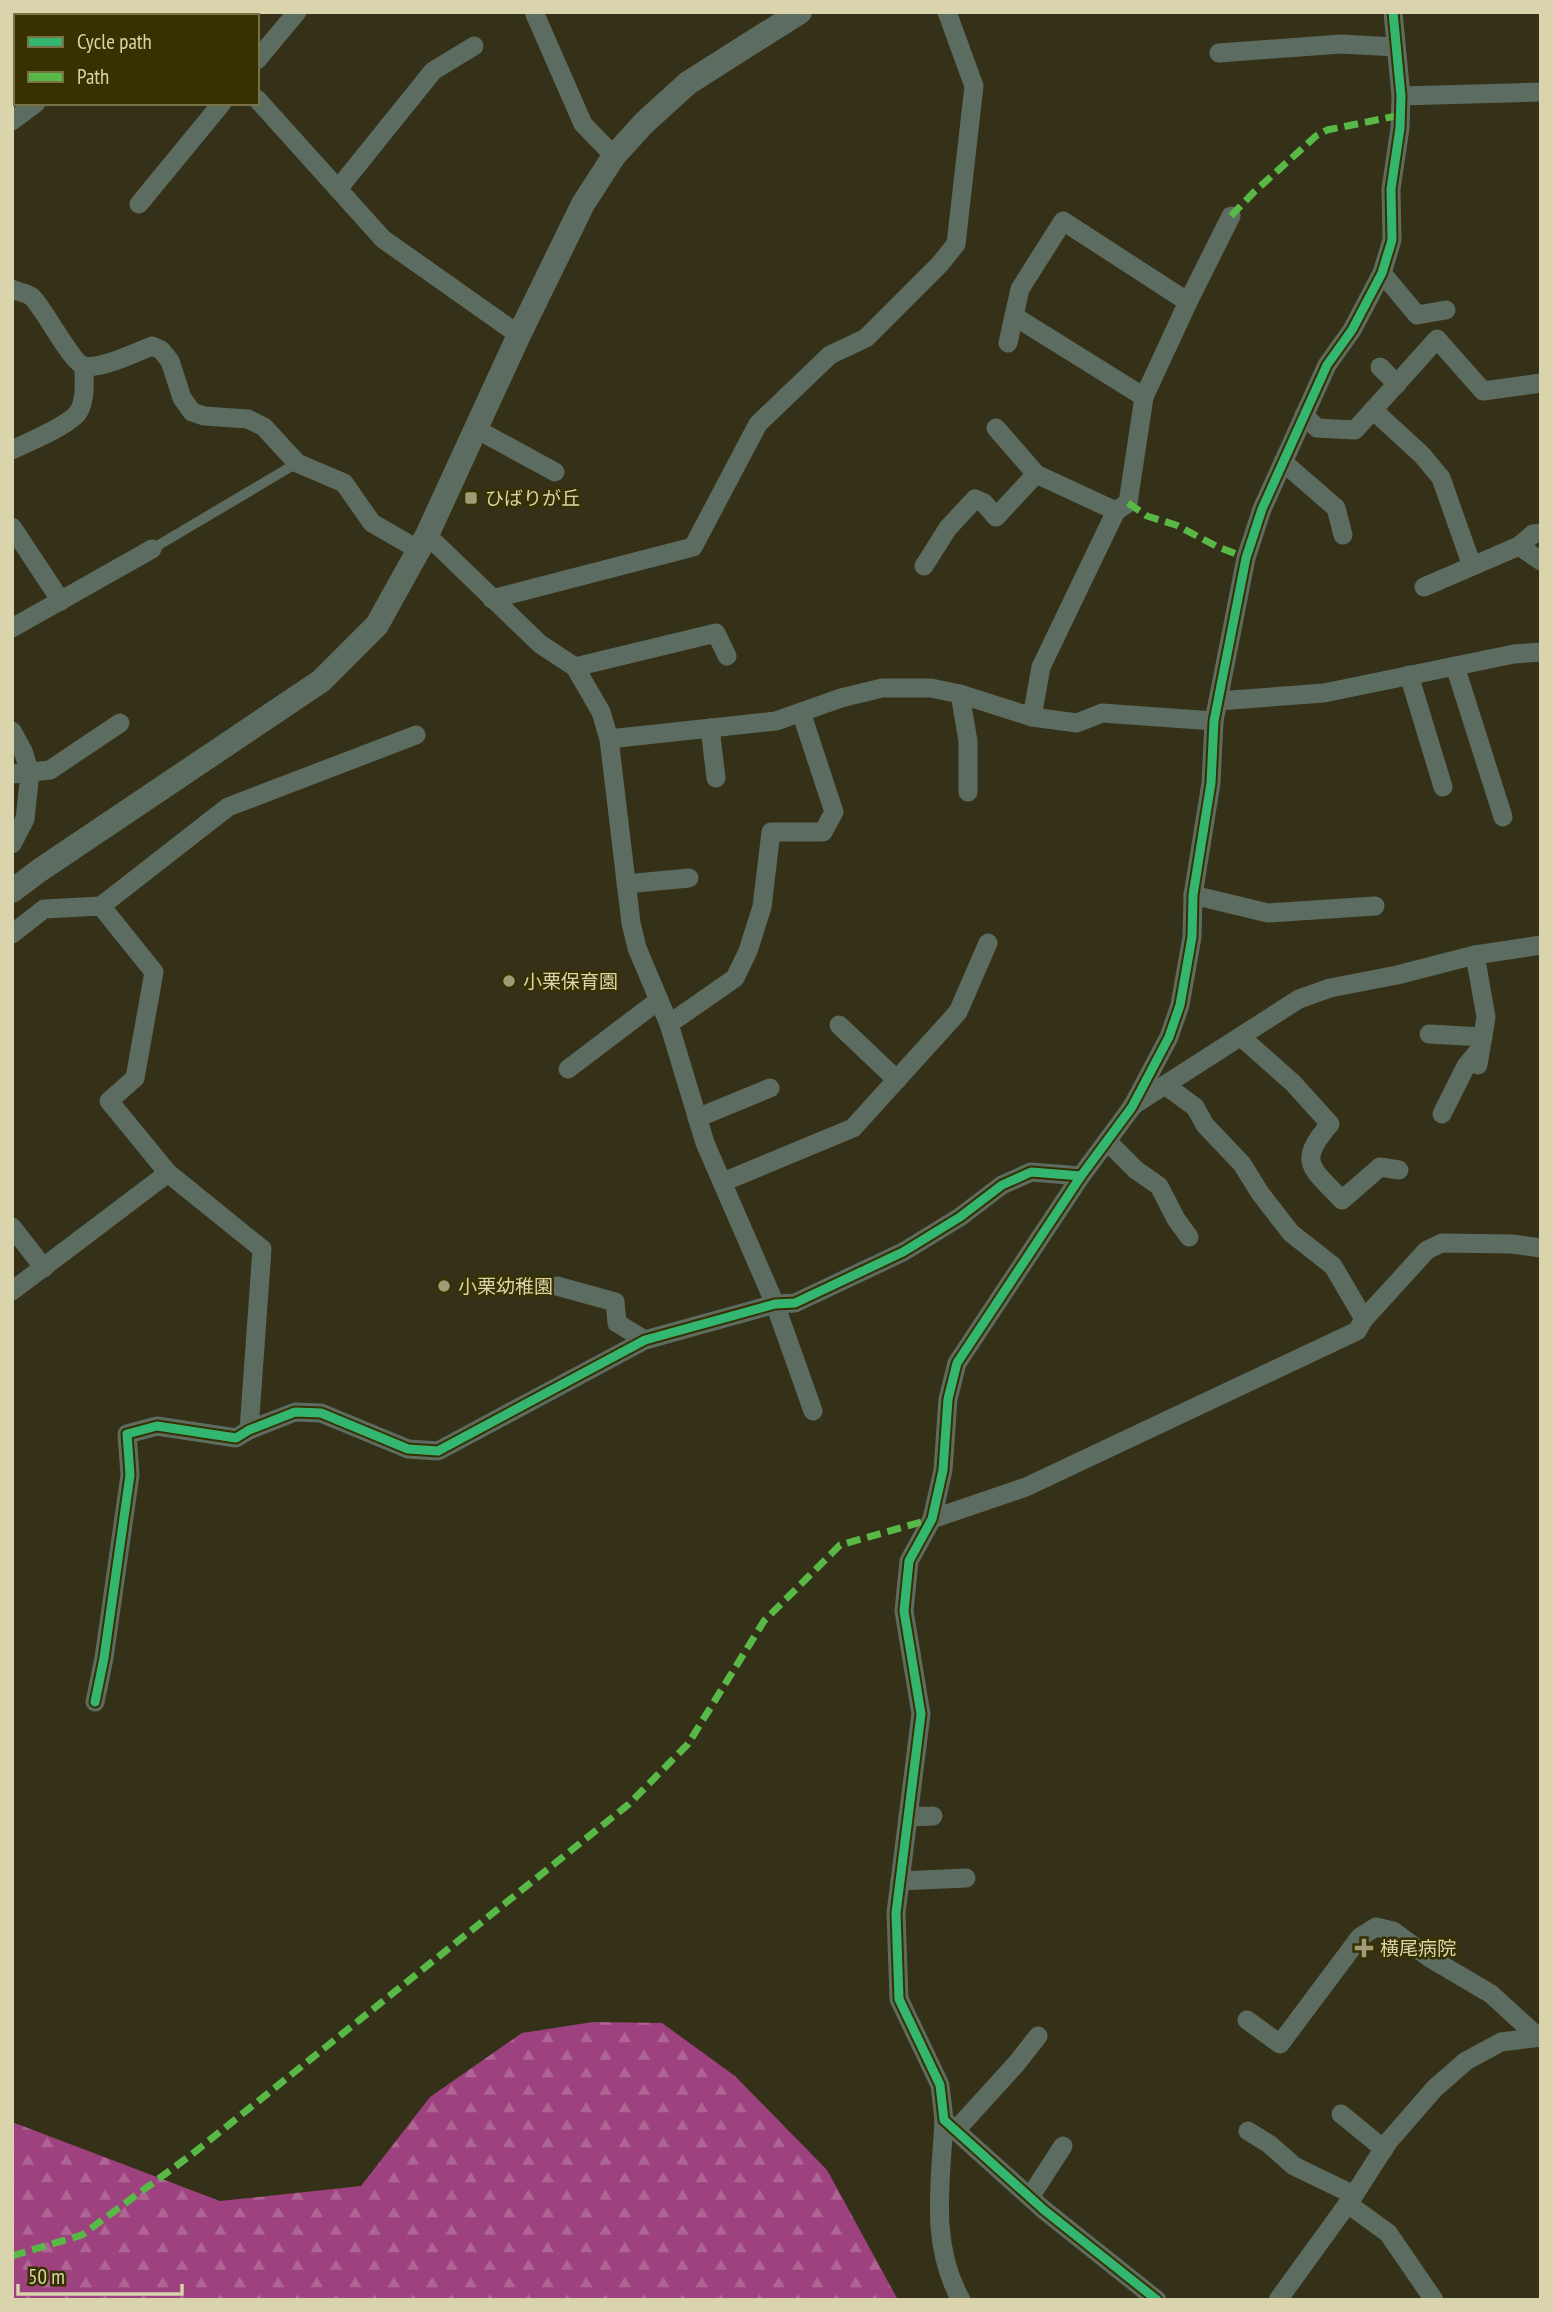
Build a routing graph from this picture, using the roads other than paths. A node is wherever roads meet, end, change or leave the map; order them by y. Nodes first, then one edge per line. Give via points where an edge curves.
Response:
1 (297, 12) edge
2 (534, 12) edge
3 (800, 12) edge
4 (947, 12) edge
5 (1393, 12) edge
6 (474, 46) dead end
7 (1396, 47) junction
8 (1219, 53) dead end
9 (259, 58) edge
10 (1541, 92) edge
11 (1401, 96) junction
12 (259, 101) edge
13 (33, 105) edge
14 (220, 105) edge
15 (12, 121) edge
16 (614, 156) junction
17 (338, 189) junction
18 (139, 204) dead end
19 (1231, 216) dead end
20 (1382, 273) junction
21 (13, 290) edge
22 (1188, 302) junction
23 (1446, 310) dead end
24 (1014, 316) junction
25 (519, 335) junction
26 (1007, 343) dead end
27 (85, 366) junction
28 (1380, 367) dead end
29 (1541, 383) edge
30 (1397, 384) junction
31 (1144, 397) junction
32 (1373, 410) junction
33 (1304, 415) junction
34 (996, 428) dead end
35 (476, 429) junction
36 (12, 450) edge
37 (1283, 462) junction
38 (297, 463) junction
39 (555, 472) dead end
40 (1036, 474) junction
41 (1116, 511) junction
42 (12, 527) edge
43 (1541, 533) edge
44 (1343, 535) dead end
45 (423, 542) junction
46 (1518, 546) junction
47 (152, 549) joint
48 (1541, 561) edge
49 (924, 566) dead end
50 (1472, 566) junction
51 (1424, 587) dead end
52 (492, 599) junction
53 (61, 601) junction
54 (12, 628) edge
55 (1541, 652) edge
56 (727, 656) dead end
57 (1455, 666) junction
58 (575, 667) junction
59 (1409, 675) junction
60 (960, 694) junction
61 (1218, 701) junction
62 (801, 712) junction
63 (1032, 718) junction
64 (1214, 721) junction
65 (120, 723) dead end
66 (710, 728) junction
67 (12, 731) edge
68 (416, 735) dead end
69 (609, 740) junction
70 (21, 774) edge
71 (716, 778) dead end
72 (1443, 787) dead end
73 (968, 792) dead end
74 (1503, 817) dead end
75 (12, 844) edge
76 (689, 878) dead end
77 (626, 884) junction
78 (12, 891) edge
79 (1193, 895) junction
80 (101, 906) junction
81 (1375, 906) dead end
82 (12, 934) edge
83 (988, 943) dead end
84 (1541, 945) edge
85 (1475, 955) junction
86 (659, 1000) junction
87 (669, 1024) junction
88 (839, 1025) dead end
89 (1429, 1034) dead end
90 (1241, 1037) junction
91 (1480, 1050) junction
92 (568, 1069) dead end
93 (897, 1080) junction
94 (1165, 1085) junction
95 (770, 1088) dead end
96 (1132, 1107) junction
97 (1442, 1114) dead end
98 (697, 1118) junction
99 (1107, 1141) junction
100 (1399, 1170) dead end
101 (168, 1173) junction
102 (1081, 1176) junction
103 (723, 1182) junction
104 (12, 1227) edge
105 (1189, 1237) dead end
106 (1541, 1248) edge
107 (44, 1268) junction
108 (557, 1286) dead end
109 (12, 1291) edge
110 (775, 1304) junction
111 (1364, 1319) junction
112 (645, 1340) junction
113 (813, 1411) dead end
114 (249, 1430) junction
115 (932, 1519) junction
116 (95, 1702) dead end
117 (933, 1816) dead end
118 (908, 1817) junction
119 (966, 1878) dead end
120 (900, 1881) junction
121 (1247, 2020) dead end
122 (1038, 2036) dead end
123 (1539, 2037) edge
124 (1340, 2114) dead end
125 (950, 2125) junction
126 (1248, 2131) dead end
127 (1063, 2146) dead end
128 (1384, 2149) junction
129 (1030, 2197) junction
130 (1351, 2199) junction
131 (1283, 2297) edge
132 (961, 2300) edge
133 (1157, 2300) edge
134 (1434, 2300) edge

1 - 9 street
2 - 16 street via 583,124
3 - 16 street via 688,83
4 - 52 street via 974,86 956,244 866,338 830,355 758,424 693,547
5 - 7 street
6 - 17 street via 433,71
7 - 8 street via 1341,44
7 - 11 street
10 - 11 street
11 - 20 street via 1391,189 1392,240
12 - 17 street
13 - 15 street
14 - 18 street
16 - 25 street via 583,204
17 - 25 street via 383,239
19 - 22 street
20 - 23 street via 1417,314
20 - 33 street via 1327,365
21 - 27 street via 30,295 75,360
22 - 24 street via 1063,221 1020,289
22 - 31 street
24 - 26 street
24 - 31 street
25 - 35 street
27 - 36 street via 79,412
27 - 38 street via 152,346 161,350 192,411 248,419 264,427
28 - 30 street
29 - 30 street via 1483,391 1437,339
30 - 32 street
31 - 41 street via 1128,503
32 - 33 street via 1355,430 1317,428
32 - 50 street via 1441,478
33 - 37 street
34 - 40 street
35 - 39 street
35 - 45 street
37 - 44 street via 1336,508
37 - 61 street via 1246,558
38 - 45 street via 344,483 372,523
38 - 47 lane
40 - 41 street
40 - 49 street via 996,517 975,499 948,528
41 - 63 street via 1041,667
42 - 53 street
43 - 46 street
45 - 52 street
45 - 78 street via 377,625 321,681
46 - 48 street
46 - 50 street
47 - 53 street
50 - 51 street
52 - 58 street via 540,644
53 - 54 street
55 - 57 street
56 - 58 street via 716,633
57 - 59 street
57 - 74 street
58 - 69 street via 601,712
59 - 61 street via 1324,693
59 - 72 street
60 - 62 street via 931,688 882,688
60 - 63 street
60 - 73 street via 968,741
61 - 64 street
62 - 66 street via 776,721
62 - 87 street via 834,812 822,832 771,832 762,907 735,978
63 - 64 street via 1077,723 1102,713
64 - 79 street via 1211,783
65 - 70 street via 50,770
66 - 69 street
66 - 71 street
67 - 70 street via 23,751
68 - 80 street via 228,807
69 - 77 street
70 - 75 street via 26,819
76 - 77 street
77 - 86 street via 637,948
79 - 81 street via 1268,913
79 - 96 street via 1192,937 1180,1005 1169,1037
80 - 82 street via 44,909
80 - 101 street via 154,972 135,1078 110,1101
83 - 93 street via 958,1012
84 - 85 street
85 - 90 street via 1330,988 1299,999
85 - 91 street via 1486,1017
86 - 87 street
86 - 92 street
87 - 98 street
88 - 93 street
89 - 91 street
90 - 94 street
90 - 100 street via 1330,1124 1309,1156 1312,1168 1342,1200 1381,1167
91 - 97 street via 1466,1066
93 - 103 street via 853,1129
94 - 96 street
94 - 111 street via 1195,1107 1291,1233 1333,1266
95 - 98 street
96 - 99 street
98 - 103 street
99 - 102 street
99 - 105 street via 1159,1186
101 - 107 street
101 - 114 street via 262,1250
102 - 110 street via 1031,1172 1002,1185 903,1252 795,1303
102 - 115 street via 957,1363
103 - 110 street
104 - 107 street
106 - 111 street via 1442,1243 1427,1250
107 - 109 street
108 - 112 street via 615,1302 617,1323
110 - 112 street
110 - 113 street
111 - 115 street via 1357,1331 1026,1487
112 - 114 street via 438,1451 408,1449 321,1413 295,1412
114 - 116 street via 236,1438 157,1426 128,1434 130,1475
115 - 118 street via 909,1561 904,1611 921,1714
117 - 118 street
118 - 120 street
119 - 120 street
120 - 125 street via 896,1913 899,1999 940,2085
121 - 123 street via 1280,2044 1360,1937 1376,1927 1393,1931 1492,1994
122 - 125 street via 1017,2063
123 - 128 street via 1501,2042 1466,2061 1435,2088
124 - 128 street
125 - 129 street
125 - 132 street via 939,2240
126 - 130 street
127 - 129 street
128 - 130 street
129 - 133 street
130 - 131 street
130 - 134 street via 1388,2233

